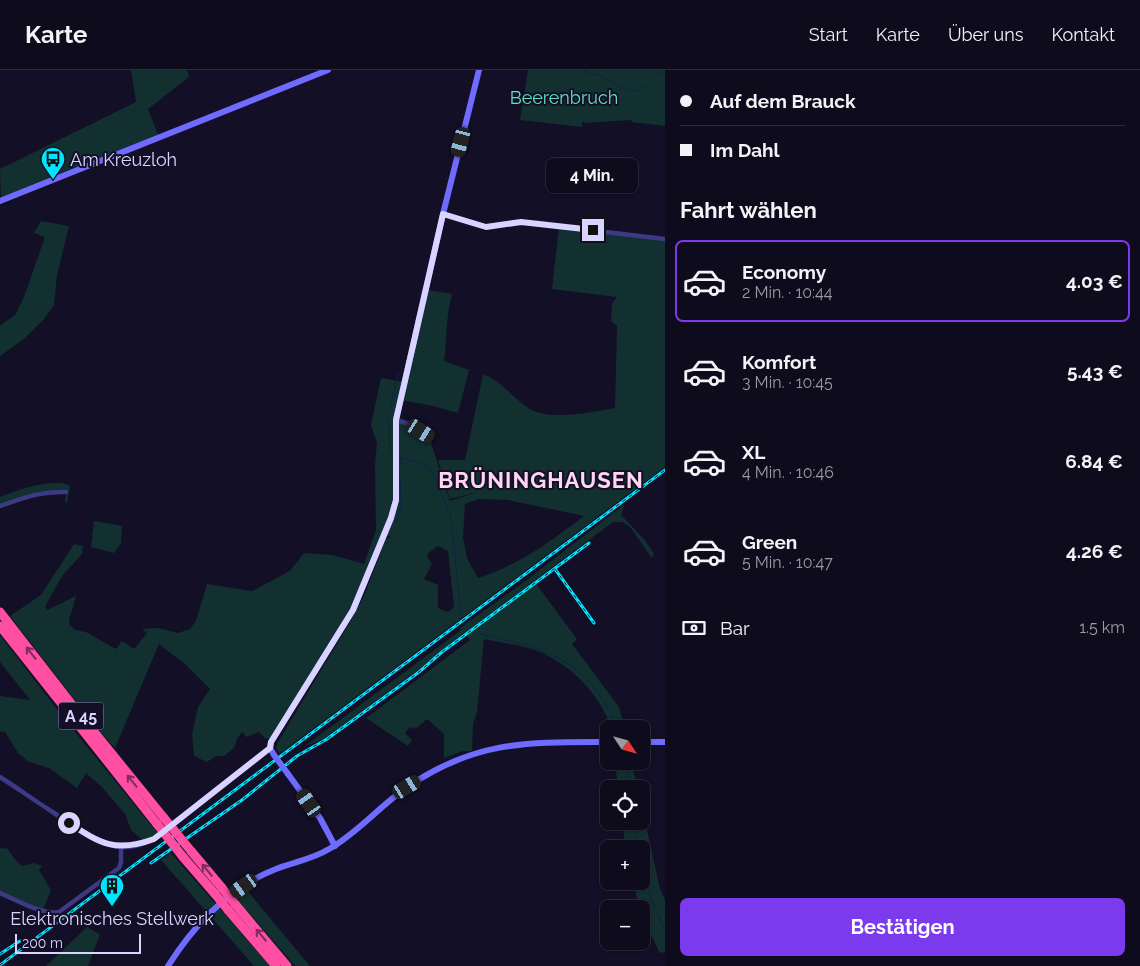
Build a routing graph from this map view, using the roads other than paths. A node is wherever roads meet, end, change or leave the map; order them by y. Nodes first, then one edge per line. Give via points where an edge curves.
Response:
1 (328, 70) edge
2 (479, 70) edge
3 (0, 201) edge
4 (443, 214) junction
5 (665, 239) edge
6 (396, 420) junction
7 (429, 437) dead end
8 (66, 492) dead end
9 (0, 506) edge
10 (0, 612) edge
11 (0, 626) edge
12 (600, 742) edge
13 (650, 742) edge
14 (665, 742) edge
15 (272, 752) junction
16 (0, 777) edge
17 (160, 821) junction
18 (335, 846) junction
19 (121, 847) junction
20 (218, 891) junction
21 (0, 893) edge
22 (232, 907) junction
23 (168, 966) edge
24 (276, 966) edge
25 (287, 966) edge

1 - 3 main road
2 - 4 main road
4 - 5 street via 486,227 521,222
4 - 6 main road
6 - 7 street via 410,424
6 - 15 main road via 396,500 391,518 353,610 271,742
8 - 9 street via 48,491
17 -> 10 highway, A 45
11 - 17 highway, A 45
12 - 18 main road via 530,743 472,754 407,787
13 - 14 main road
15 - 18 main road, bridge via 320,818
15 - 19 street via 160,836 136,846
16 - 19 street via 96,840
20 -> 17 highway, A 45, bridge via 191,851
17 - 20 highway, A 45, bridge via 183,857
18 - 23 main road via 275,869 229,896 189,935
19 - 21 street via 119,868 59,912 45,911
20 - 22 highway, A 45, bridge
22 - 24 highway, A 45
25 -> 22 highway, A 45

